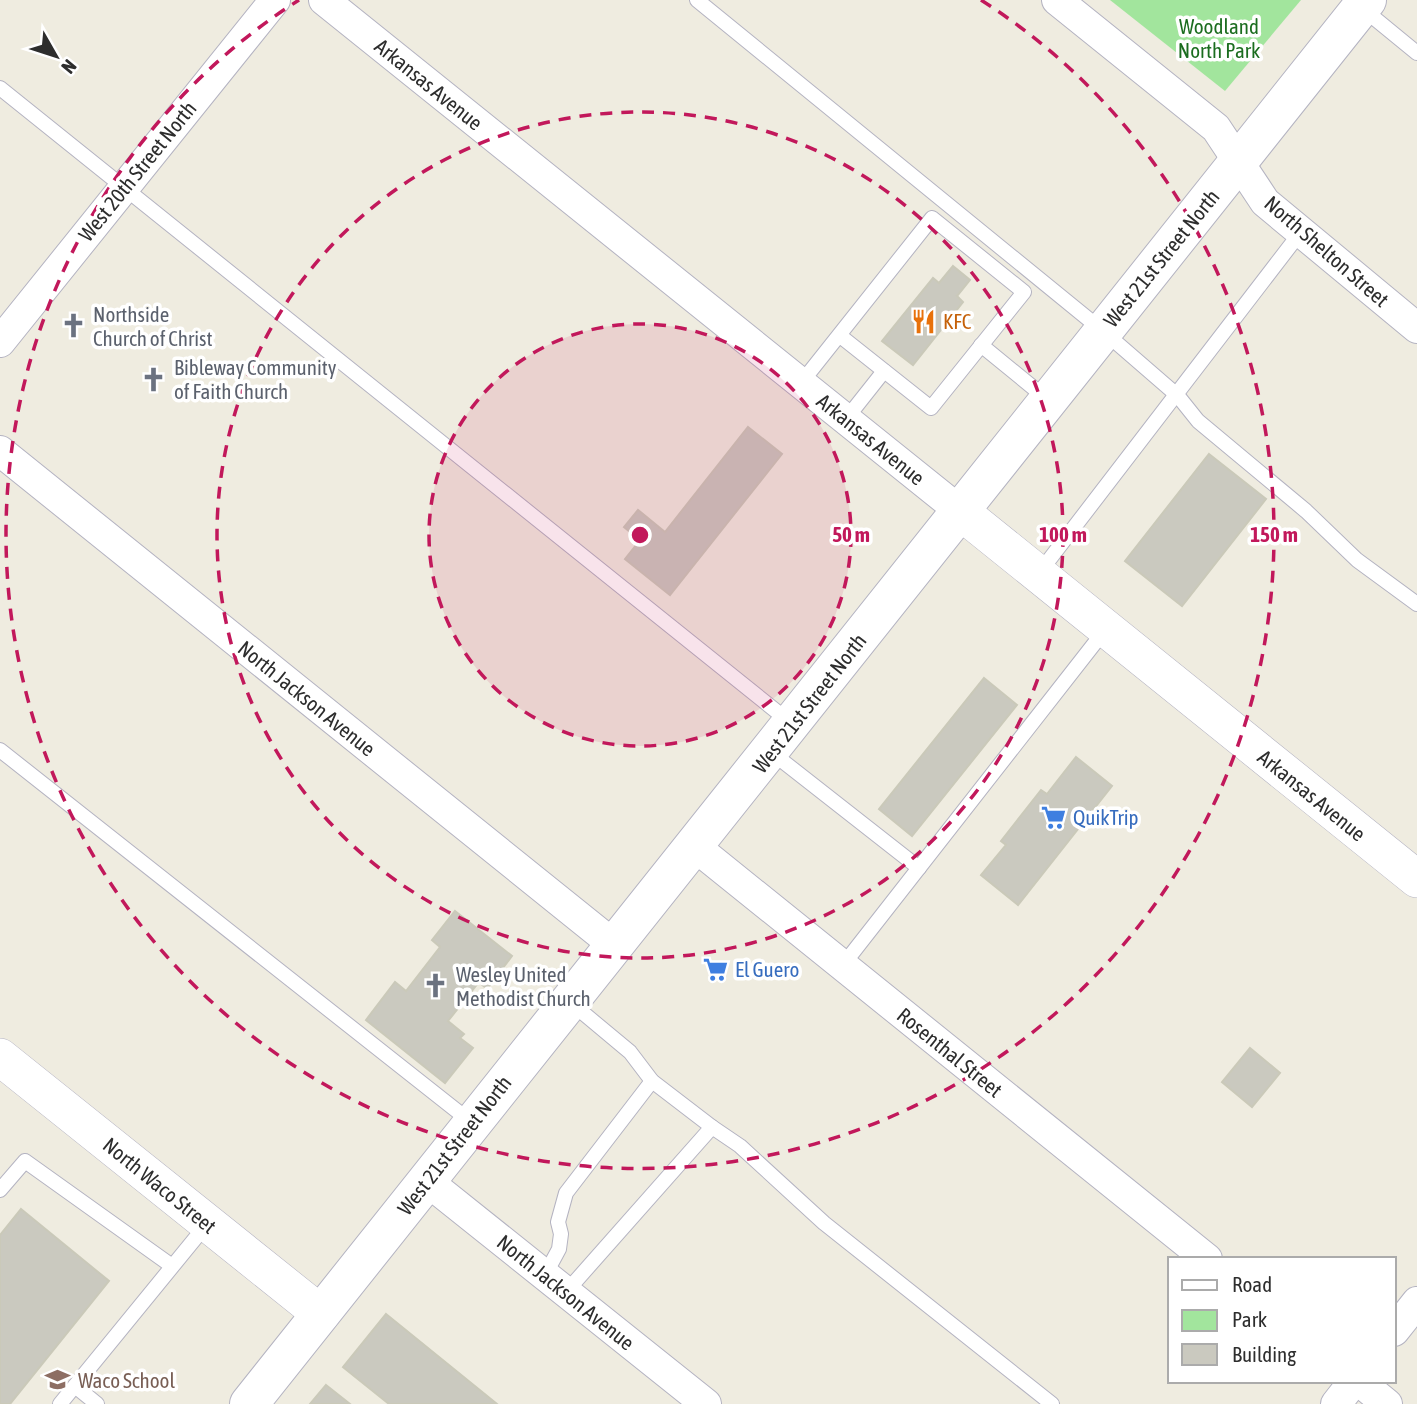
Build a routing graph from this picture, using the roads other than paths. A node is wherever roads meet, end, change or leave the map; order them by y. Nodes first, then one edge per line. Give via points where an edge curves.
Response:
1 (275, 0) edge
2 (324, 0) edge
3 (697, 0) edge
4 (1057, 0) edge
5 (1364, 4) edge
6 (1417, 53) edge
7 (0, 88) edge
8 (1240, 160) junction
9 (124, 188) junction
10 (1300, 233) junction
11 (1417, 328) edge
12 (1103, 331) junction
13 (839, 335) junction
14 (0, 342) edge
15 (981, 345) junction
16 (884, 371) junction
17 (800, 383) junction
18 (1178, 396) junction
19 (1048, 399) junction
20 (846, 419) junction
21 (0, 451) edge
22 (960, 511) junction
23 (1039, 574) junction
24 (1417, 604) edge
25 (1106, 629) junction
26 (781, 738) junction
27 (0, 750) edge
28 (693, 845) junction
29 (919, 868) junction
30 (1417, 879) edge
31 (614, 945) junction
32 (842, 965) junction
33 (569, 1001) junction
34 (0, 1057) edge
35 (652, 1081) junction
36 (472, 1123) junction
37 (712, 1127) junction
38 (427, 1181) junction
39 (0, 1190) edge
40 (208, 1223) junction
41 (1205, 1257) edge
42 (172, 1266) junction
43 (555, 1284) junction
44 (1417, 1302) edge
45 (321, 1314) junction
46 (1396, 1328) edge
47 (1355, 1383) edge
48 (1360, 1383) edge
49 (75, 1386) junction
50 (60, 1404) edge
51 (97, 1404) edge
52 (249, 1404) edge
53 (706, 1404) edge
54 (1052, 1404) edge
55 (1336, 1404) edge
56 (1387, 1404) edge

1 - 9 street, West 20th Street North
2 - 17 street, Arkansas Avenue
3 - 12 lane
4 - 8 street, North Shelton Street via 1216,128
5 - 6 lane
5 - 8 main road, West 21st Street North
7 - 9 lane
8 - 10 street, North Shelton Street via 1265,202
8 - 12 main road, West 21st Street North
9 - 14 street, West 20th Street North
9 - 26 lane
10 - 11 street, North Shelton Street
10 - 18 lane
12 - 18 lane
12 - 19 main road, West 21st Street North
13 - 15 lane via 932,218 1024,292
13 - 16 lane
13 - 17 lane
15 - 16 lane via 932,408
15 - 19 lane
16 - 20 lane
17 - 20 street, Arkansas Avenue
18 - 23 lane
18 - 24 lane via 1198,421 1357,560
19 - 22 main road, West 21st Street North
20 - 22 street, Arkansas Avenue
21 - 31 street, North Jackson Avenue
22 - 23 street, Arkansas Avenue
22 - 26 main road, West 21st Street North
23 - 25 street, Arkansas Avenue
25 - 29 lane
25 - 30 street, Arkansas Avenue
26 - 28 main road, West 21st Street North
26 - 29 lane
27 - 36 lane
28 - 31 main road, West 21st Street North
28 - 32 street, Rosenthal Street
29 - 32 lane
31 - 33 main road, West 21st Street North
32 - 41 street, Rosenthal Street
33 - 35 lane via 630,1052
33 - 36 main road, West 21st Street North
34 - 40 street, North Waco Street
35 - 37 lane
35 - 43 lane via 566,1193 558,1222 561,1234
36 - 38 main road, West 21st Street North
37 - 43 lane
37 - 54 lane via 740,1146 824,1223
38 - 43 street, North Jackson Avenue
38 - 45 main road, West 21st Street North
39 - 42 lane via 24,1161
40 - 42 lane
40 - 45 street, North Waco Street
42 - 49 lane
43 - 53 street, North Jackson Avenue
44 - 46 street
45 - 52 main road, West 21st Street North
47 - 55 street
48 - 56 street
49 - 50 lane
49 - 51 lane

